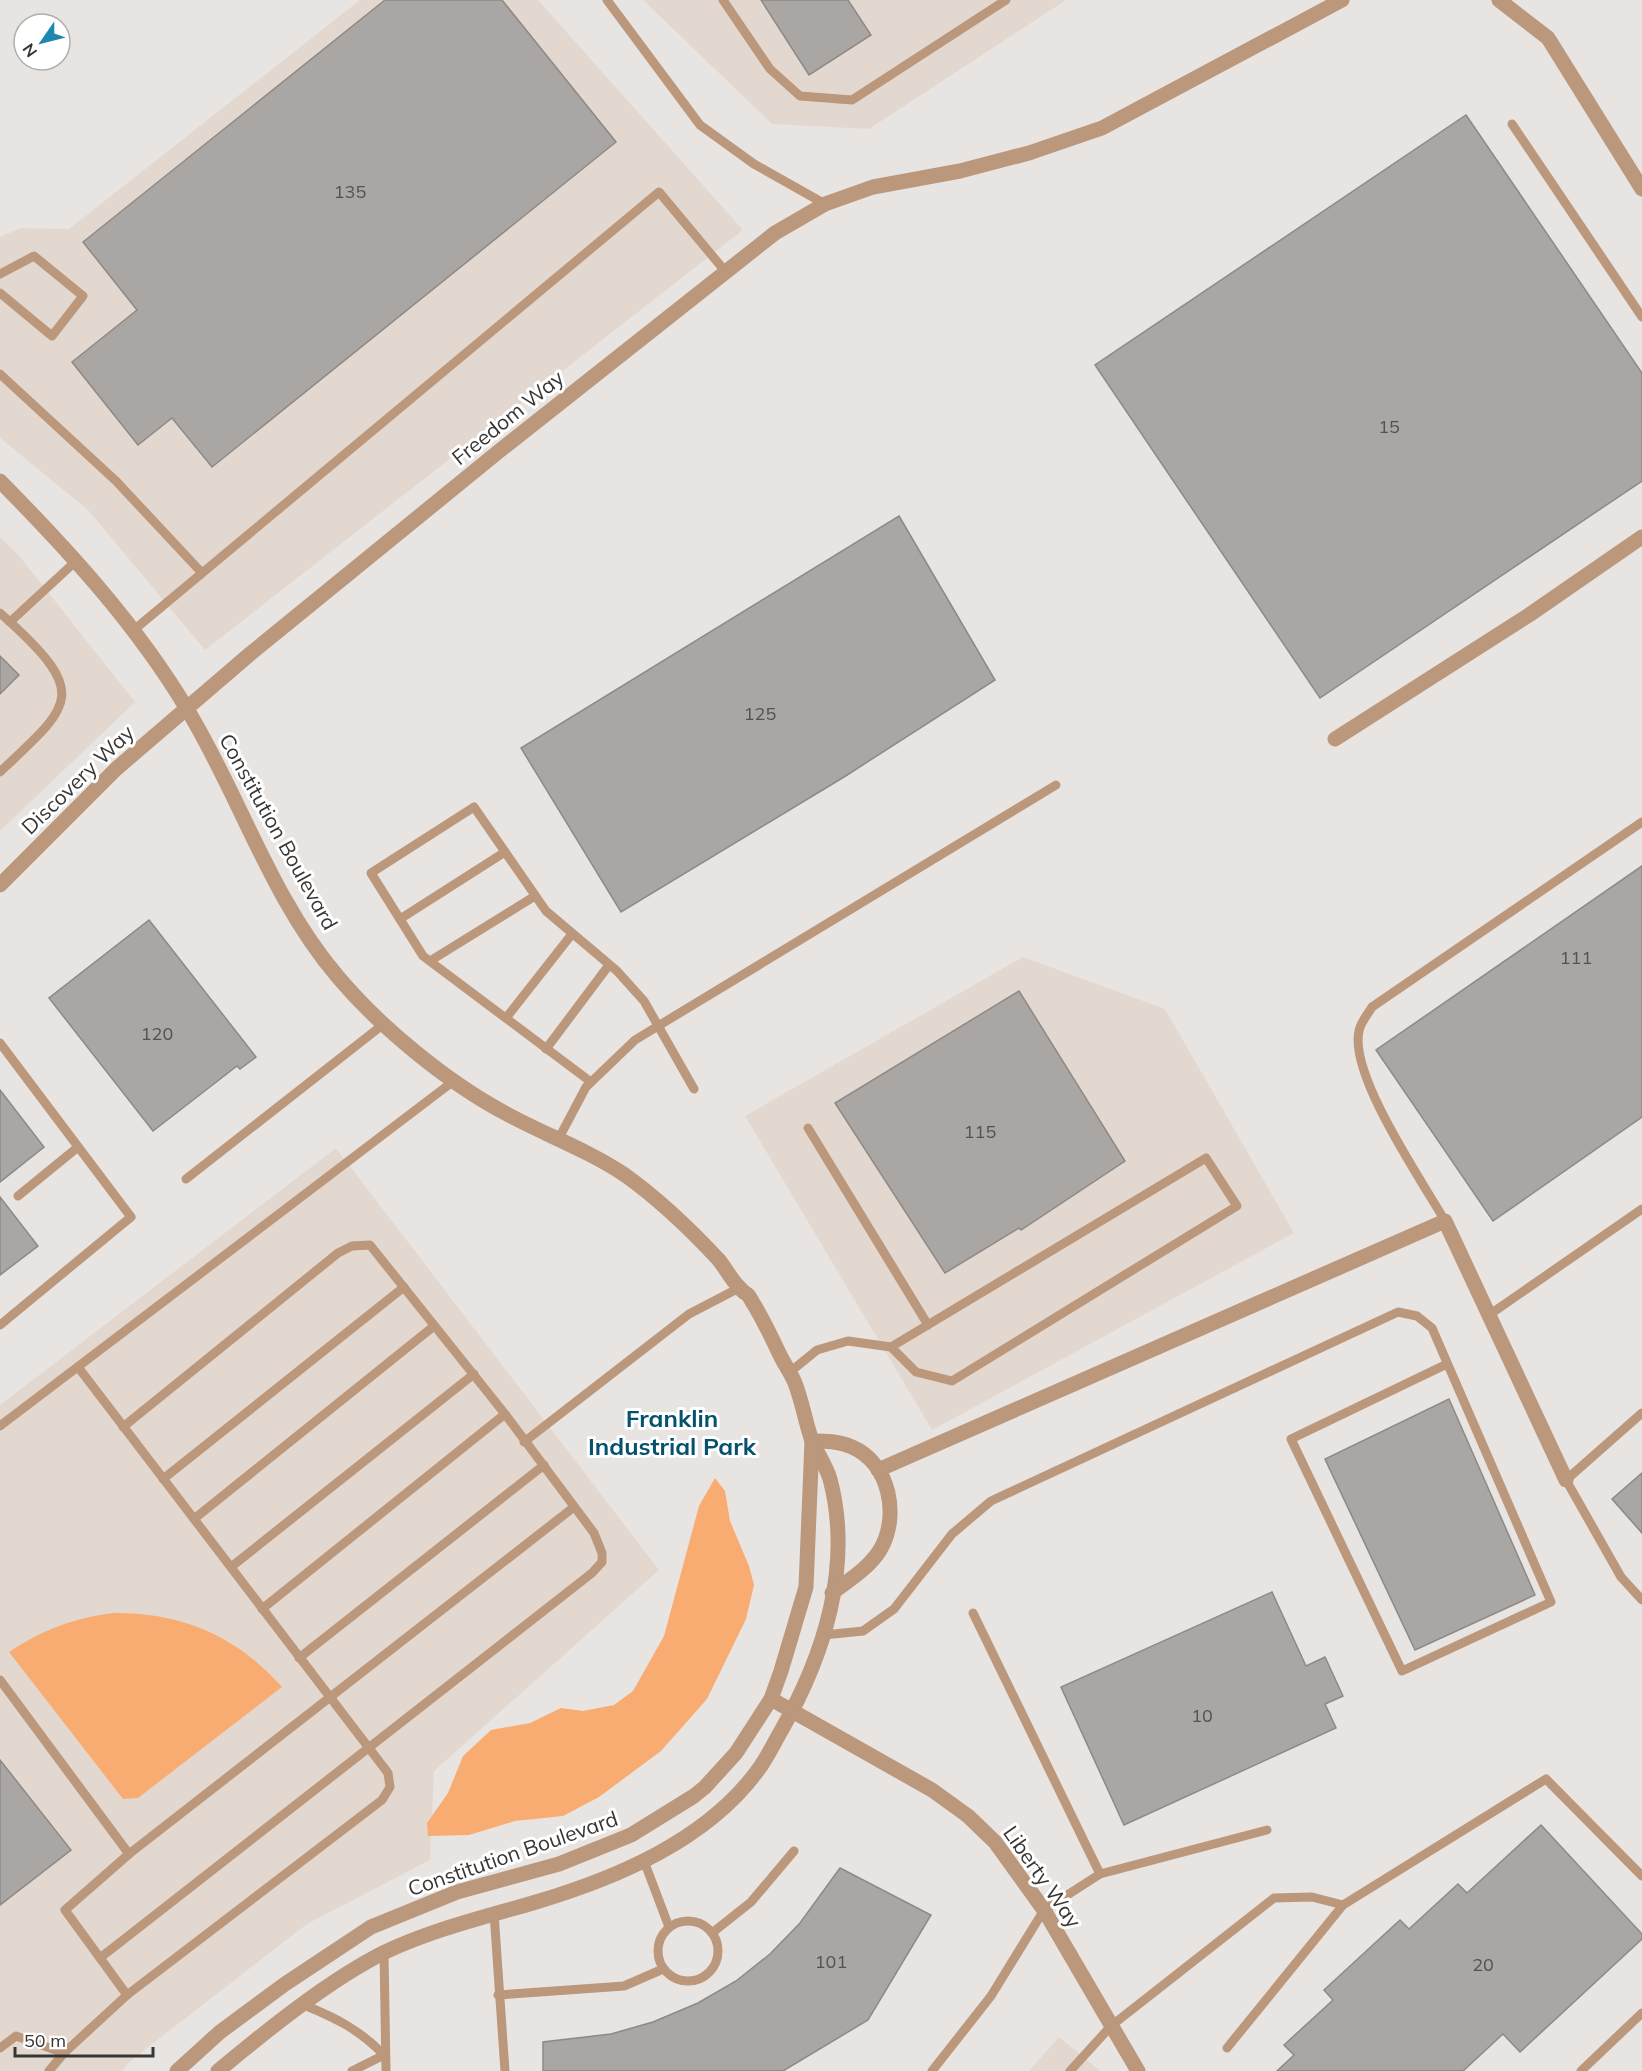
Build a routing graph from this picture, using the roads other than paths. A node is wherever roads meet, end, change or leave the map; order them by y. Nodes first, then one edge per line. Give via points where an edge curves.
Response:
1 (607, 0) edge
2 (723, 0) edge
3 (1006, 0) edge
4 (1342, 0) edge
5 (1499, 0) edge
6 (1512, 124) dead end
7 (1642, 189) edge
8 (825, 204) junction
9 (725, 271) junction
10 (0, 274) edge
11 (0, 293) edge
12 (1642, 317) edge
13 (0, 374) edge
14 (0, 481) edge
15 (1642, 537) edge
16 (76, 561) junction
17 (202, 573) junction
18 (0, 613) edge
19 (10, 622) junction
20 (135, 629) junction
21 (187, 709) junction
22 (1335, 739) dead end
23 (0, 772) edge
24 (1056, 785) dead end
25 (1642, 822) edge
26 (505, 852) junction
27 (0, 885) edge
28 (535, 896) junction
29 (400, 919) junction
30 (572, 934) junction
31 (430, 961) junction
32 (609, 965) junction
33 (506, 1018) junction
34 (385, 1023) junction
35 (659, 1025) junction
36 (0, 1043) edge
37 (546, 1049) junction
38 (454, 1080) junction
39 (591, 1082) junction
40 (694, 1089) dead end
41 (808, 1128) dead end
42 (559, 1138) junction
43 (78, 1147) junction
44 (186, 1179) dead end
45 (18, 1196) dead end
46 (1642, 1209) edge
47 (1445, 1221) junction
48 (404, 1287) junction
49 (739, 1288) junction
50 (1489, 1315) junction
51 (0, 1325) edge
52 (928, 1325) junction
53 (434, 1326) junction
54 (891, 1347) junction
55 (1448, 1364) junction
56 (78, 1367) junction
57 (790, 1372) junction
58 (474, 1374) junction
59 (1642, 1413) edge
60 (505, 1414) junction
61 (0, 1426) edge
62 (123, 1427) junction
63 (812, 1441) junction
64 (524, 1442) junction
65 (544, 1466) junction
66 (878, 1470) junction
67 (163, 1479) junction
68 (1566, 1480) junction
69 (574, 1506) junction
70 (194, 1519) junction
71 (231, 1568) junction
72 (832, 1593) junction
73 (1642, 1599) edge
74 (262, 1608) junction
75 (973, 1613) dead end
76 (824, 1635) junction
77 (300, 1658) junction
78 (0, 1680) edge
79 (330, 1698) junction
80 (771, 1700) junction
81 (793, 1710) junction
82 (369, 1748) junction
83 (1267, 1830) dead end
84 (794, 1851) dead end
85 (129, 1854) junction
86 (644, 1860) junction
87 (1100, 1874) junction
88 (1642, 1876) edge
89 (1343, 1905) junction
90 (1044, 1911) junction
91 (494, 1912) junction
92 (669, 1927) junction
93 (712, 1933) junction
94 (384, 1953) junction
95 (100, 1958) junction
96 (663, 1970) junction
97 (127, 1995) junction
98 (498, 1995) junction
99 (304, 2005) junction
100 (1642, 2013) edge
101 (1112, 2026) junction
102 (0, 2048) edge
103 (1227, 2048) dead end
104 (64, 2053) junction
105 (384, 2055) junction
106 (49, 2071) edge
107 (177, 2071) edge
108 (218, 2071) edge
109 (352, 2071) edge
110 (386, 2071) edge
111 (505, 2071) edge
112 (932, 2071) edge
113 (1070, 2071) edge
114 (1138, 2071) edge
115 (1581, 2071) edge

1 - 8 lane via 700,125 754,164
2 - 3 lane via 770,69 800,96 852,100
4 - 8 street, Freedom Way via 1101,128 1006,159 873,187
5 - 7 street via 1548,38
6 - 12 lane
8 - 9 street, Freedom Way via 775,233
9 - 17 lane via 659,192
9 - 21 street, Freedom Way
10 - 11 lane via 34,256 83,296 52,336
13 - 17 lane via 116,481
14 - 16 street, Constitution Boulevard
15 - 22 street via 1529,615
16 - 19 lane
16 - 20 street, Constitution Boulevard
17 - 20 lane
18 - 19 lane
19 - 23 lane via 42,652 60,678 63,701 49,726
20 - 21 street, Constitution Boulevard
21 - 27 street, Discovery Way via 117,769
21 - 34 street, Constitution Boulevard via 295,916 338,977 370,1013
24 - 35 lane
25 - 47 lane via 1372,1007 1359,1031 1361,1066 1389,1125
26 - 28 lane
26 - 29 lane
26 - 29 lane via 474,807 371,873
28 - 30 lane
28 - 31 lane
29 - 31 lane
30 - 32 lane
30 - 33 lane
31 - 33 lane
32 - 35 lane via 644,1001
32 - 37 lane
33 - 37 lane
34 - 38 street, Constitution Boulevard via 409,1047
34 - 44 lane
35 - 39 lane via 635,1040
35 - 40 lane
36 - 43 lane
37 - 39 lane
38 - 42 street, Constitution Boulevard via 504,1113
38 - 56 lane
39 - 42 lane
41 - 52 lane
42 - 49 street, Constitution Boulevard via 569,1148 619,1171 685,1222
43 - 45 lane
43 - 51 lane via 131,1217
46 - 50 lane
47 - 50 street
47 - 66 street
48 - 53 lane
48 - 62 lane via 370,1245 352,1246 338,1253
48 - 67 lane
49 - 57 street, Constitution Boulevard via 754,1305
49 - 64 lane via 688,1314
50 - 68 street
52 - 54 lane
52 - 54 lane via 1206,1158 1237,1206 952,1381 916,1372
53 - 58 lane
53 - 70 lane
54 - 57 lane via 848,1341 817,1350
55 - 55 lane via 1551,1602 1402,1671 1291,1439
55 - 76 lane via 1432,1328 1417,1316 1398,1312 991,1501 952,1534 894,1609 863,1631
56 - 61 lane
56 - 62 lane
57 - 63 street, Constitution Boulevard
58 - 60 lane
58 - 71 lane
59 - 68 lane
60 - 64 lane
60 - 74 lane
62 - 67 lane
63 - 66 street via 835,1441 854,1447
63 - 72 street, Constitution Boulevard via 829,1474 835,1508 837,1555
63 - 80 street, Constitution Boulevard via 806,1587
64 - 65 lane
65 - 69 lane
65 - 77 lane
66 - 72 street via 891,1500 887,1536 873,1560
67 - 70 lane
68 - 73 lane via 1621,1577
69 - 79 lane
69 - 82 lane via 594,1533 602,1562
70 - 71 lane
71 - 74 lane
72 - 76 street, Constitution Boulevard
74 - 77 lane
75 - 87 lane
76 - 81 street, Constitution Boulevard
77 - 79 lane
78 - 85 lane
79 - 82 lane
79 - 85 lane
80 - 81 street, Liberty Way
80 - 107 street, Constitution Boulevard via 736,1752 705,1787 685,1802 631,1835 559,1864 458,1892 371,1927 220,2032
81 - 86 street, Constitution Boulevard via 759,1770 725,1807
81 - 90 street, Liberty Way via 932,1790 968,1816 995,1842
82 - 95 lane
82 - 97 lane via 388,1773 390,1787 382,1800
83 - 87 lane
84 - 93 lane via 751,1902
85 - 95 lane via 65,1910
86 - 91 street, Constitution Boulevard via 569,1891
86 - 92 lane
87 - 90 lane
88 - 89 lane via 1546,1779
89 - 101 lane via 1312,1897 1274,1898
89 - 103 lane
90 - 101 street, Liberty Way
90 - 112 lane via 991,1996
91 - 94 street, Constitution Boulevard
91 - 98 lane
92 - 93 lane via 696,1922
92 - 96 lane via 658,1942
93 - 96 lane via 717,1960 706,1975 688,1981
94 - 99 street, Constitution Boulevard
94 - 105 lane
95 - 97 lane
96 - 98 lane via 624,1986
97 - 104 lane
98 - 111 lane
99 - 105 lane via 349,2024
99 - 108 street, Constitution Boulevard
100 - 115 lane
101 - 113 lane
101 - 114 street, Liberty Way
102 - 104 lane via 16,2036
104 - 106 lane
105 - 109 lane
105 - 110 lane

